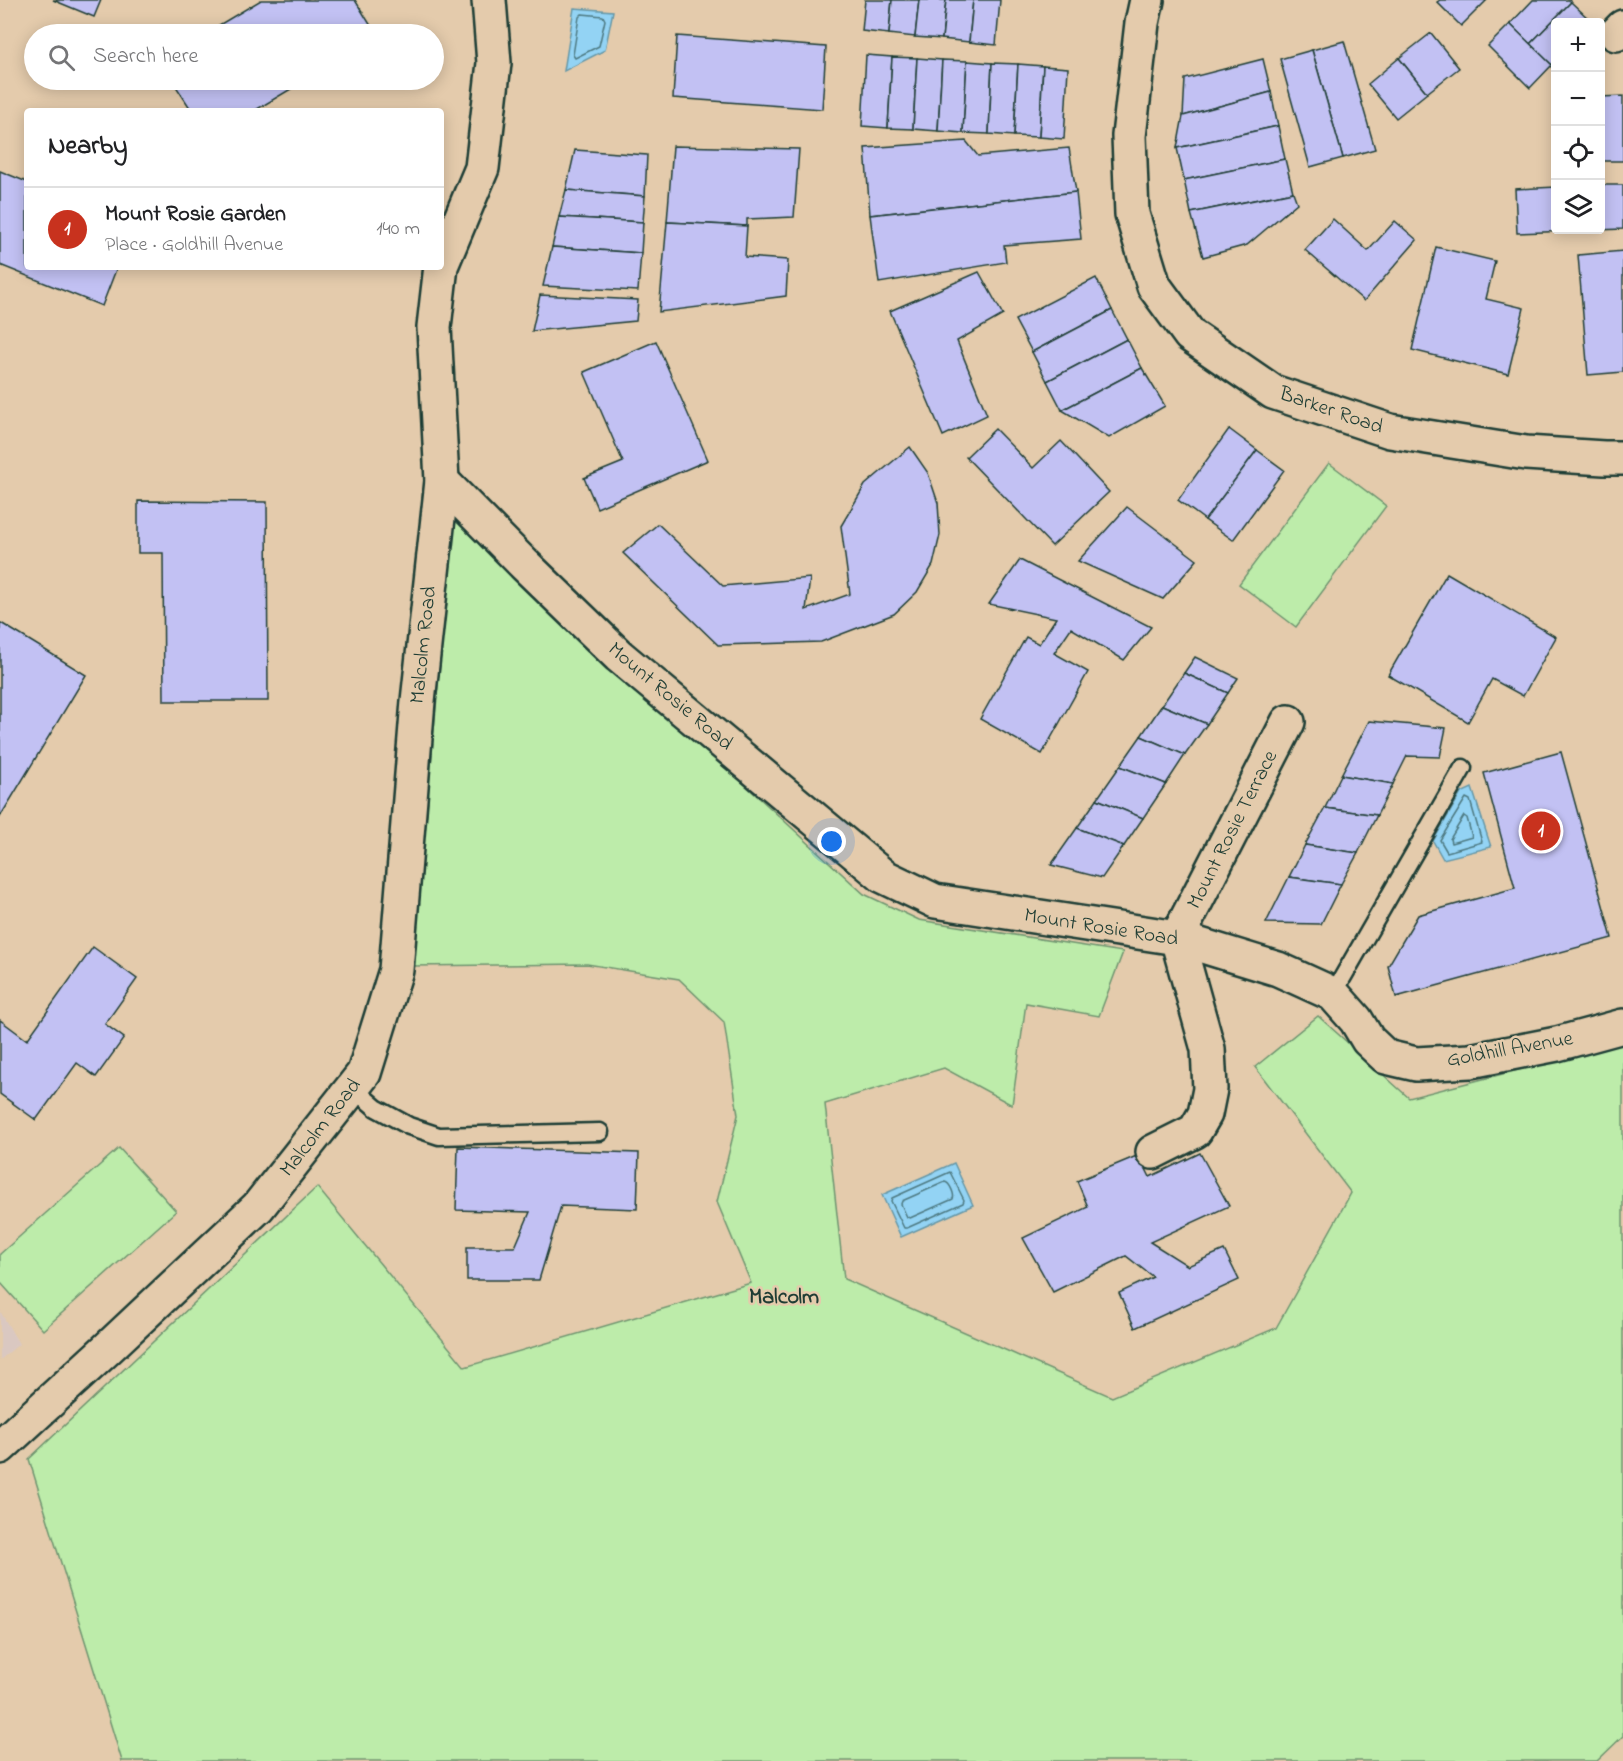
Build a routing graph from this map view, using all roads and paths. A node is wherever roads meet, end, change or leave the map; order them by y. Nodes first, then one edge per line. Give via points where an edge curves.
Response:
1 (489, 0) edge
2 (1147, 0) edge
3 (444, 259) edge
4 (441, 270) edge
5 (1623, 458) edge
6 (442, 481) junction
7 (1288, 722) dead end
8 (1463, 768) dead end
9 (1177, 938) junction
10 (1333, 994) junction
11 (1623, 1026) edge
12 (1368, 1040) joint
13 (353, 1088) junction
14 (600, 1132) dead end
15 (1153, 1152) dead end
16 (0, 1447) edge

1 - 3 street via 494,63 482,168
2 - 5 street, Barker Road via 1129,136 1132,214 1154,286 1190,335 1273,392 1390,431 1526,453
4 - 6 street via 434,327
6 - 9 street, Mount Rosie Road via 619,656 884,876 935,901
6 - 13 street, Malcolm Road via 418,701 396,970 364,1073
7 - 9 street, Mount Rosie Terrace
8 - 10 lane
9 - 10 street, Mount Rosie Road via 1278,969
9 - 15 street via 1208,1049 1210,1089 1205,1113 1195,1131
10 - 12 street, Mount Rosie Road
11 - 12 street, Goldhill Avenue via 1470,1061 1416,1064 1386,1057
13 - 14 lane via 376,1108 409,1126 439,1136
13 - 16 street, Malcolm Road via 258,1207

